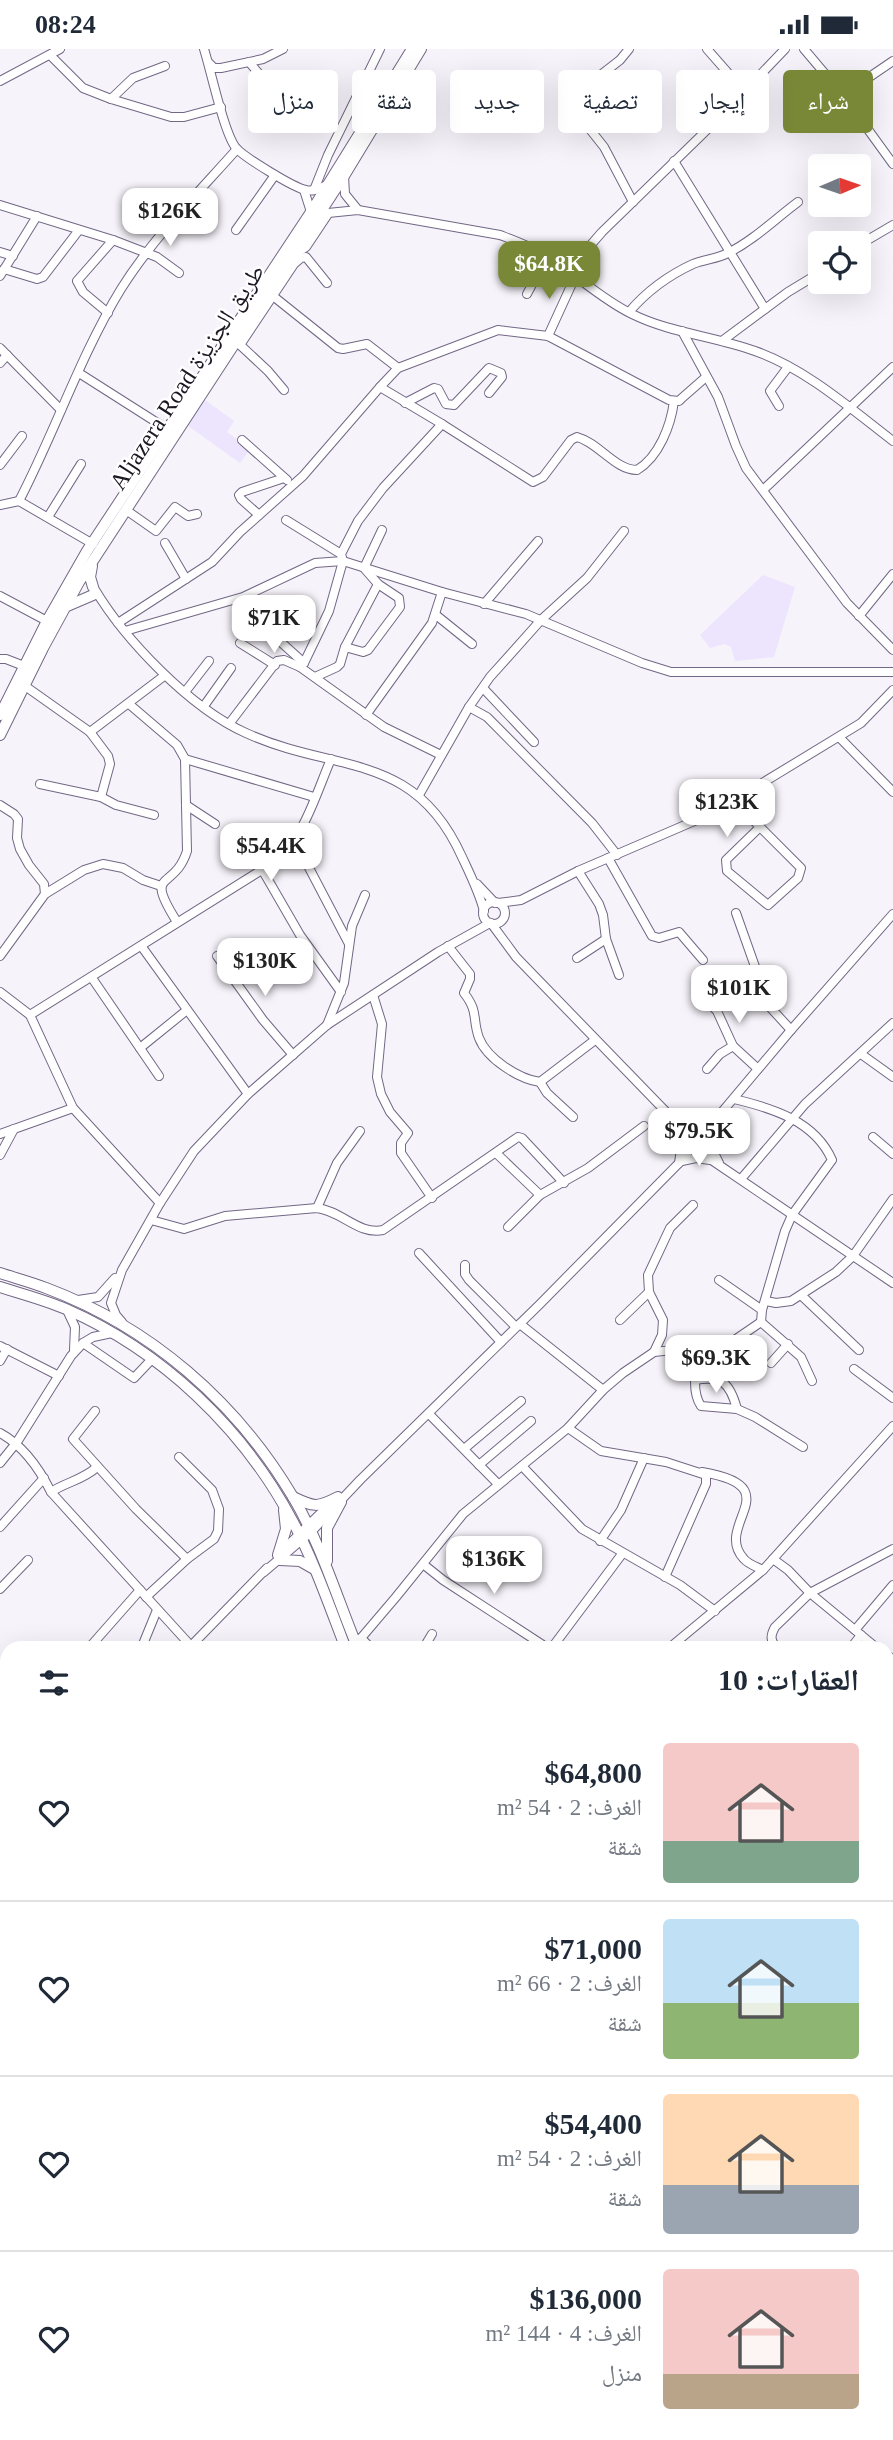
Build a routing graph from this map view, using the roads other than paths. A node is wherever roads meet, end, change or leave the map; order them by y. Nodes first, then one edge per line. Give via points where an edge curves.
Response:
1 (60, 49) edge
2 (204, 49) edge
3 (283, 49) edge
4 (380, 49) edge
5 (412, 49) edge
6 (421, 49) edge
7 (629, 49) edge
8 (707, 49) edge
9 (785, 49) edge
10 (804, 49) edge
11 (51, 56) junction
12 (893, 61) edge
13 (249, 62) junction
14 (209, 63) junction
15 (165, 66) dead end
16 (224, 68) junction
17 (256, 70) edge
18 (725, 70) edge
19 (763, 70) edge
20 (822, 70) edge
21 (873, 75) edge
22 (213, 78) junction
23 (0, 81) edge
24 (111, 99) junction
25 (221, 107) junction
26 (704, 133) edge
27 (871, 133) edge
28 (237, 149) junction
29 (674, 161) junction
30 (893, 164) edge
31 (275, 175) junction
32 (344, 176) junction
33 (327, 185) junction
34 (309, 190) junction
35 (633, 202) junction
36 (798, 202) dead end
37 (0, 205) edge
38 (358, 210) junction
39 (319, 213) junction
40 (37, 216) junction
41 (893, 225) edge
42 (79, 230) junction
43 (236, 230) dead end
44 (871, 238) edge
45 (113, 240) junction
46 (0, 252) edge
47 (731, 252) junction
48 (146, 253) junction
49 (13, 255) junction
50 (547, 256) junction
51 (289, 263) junction
52 (2, 272) edge
53 (179, 273) dead end
54 (572, 274) junction
55 (808, 281) edge
56 (327, 283) dead end
57 (270, 294) junction
58 (527, 294) dead end
59 (765, 309) junction
60 (108, 313) junction
61 (629, 313) junction
62 (682, 331) junction
63 (548, 336) junction
64 (722, 341) junction
65 (238, 343) junction
66 (0, 348) edge
67 (7, 355) junction
68 (0, 363) edge
69 (788, 367) junction
70 (893, 367) edge
71 (398, 368) junction
72 (79, 373) junction
73 (706, 377) junction
74 (380, 387) junction
75 (284, 390) dead end
76 (489, 393) dead end
77 (674, 401) junction
78 (405, 403) junction
79 (779, 406) dead end
80 (61, 409) junction
81 (850, 409) junction
82 (442, 424) junction
83 (167, 429) junction
84 (22, 436) dead end
85 (242, 440) dead end
86 (893, 440) edge
87 (81, 464) dead end
88 (0, 465) edge
89 (284, 478) junction
90 (293, 485) junction
91 (764, 489) junction
92 (19, 501) junction
93 (0, 505) edge
94 (126, 510) junction
95 (197, 514) dead end
96 (259, 515) junction
97 (48, 517) junction
98 (286, 520) dead end
99 (382, 530) dead end
100 (624, 531) dead end
101 (538, 541) dead end
102 (165, 543) dead end
103 (93, 544) junction
104 (342, 558) junction
105 (93, 562) junction
106 (364, 568) junction
107 (893, 574) edge
108 (78, 576) junction
109 (186, 579) junction
110 (378, 584) junction
111 (442, 592) junction
112 (95, 593) junction
113 (0, 596) edge
114 (484, 604) junction
115 (65, 607) junction
116 (436, 615) junction
117 (859, 616) junction
118 (541, 620) junction
119 (47, 621) junction
120 (118, 623) junction
121 (262, 625) dead end
122 (125, 631) junction
123 (240, 643) dead end
124 (472, 643) dead end
125 (345, 647) junction
126 (893, 650) edge
127 (0, 659) edge
128 (209, 661) dead end
129 (275, 665) junction
130 (302, 665) junction
131 (24, 666) junction
132 (232, 668) dead end
133 (893, 671) edge
134 (164, 676) junction
135 (315, 677) junction
136 (24, 685) junction
137 (483, 688) junction
138 (185, 692) junction
139 (892, 692) edge
140 (129, 704) junction
141 (204, 706) junction
142 (469, 707) junction
143 (0, 715) edge
144 (366, 715) junction
145 (229, 724) junction
146 (90, 732) junction
147 (0, 735) edge
148 (839, 737) junction
149 (534, 742) dead end
150 (441, 755) junction
151 (186, 759) junction
152 (331, 759) junction
153 (40, 784) dead end
154 (893, 792) edge
155 (419, 795) junction
156 (101, 797) junction
157 (314, 797) junction
158 (734, 801) junction
159 (186, 805) junction
160 (0, 806) edge
161 (155, 815) dead end
162 (215, 824) dead end
163 (759, 828) junction
164 (295, 841) junction
165 (613, 857) junction
166 (263, 871) junction
167 (578, 871) junction
168 (473, 880) junction
169 (161, 886) junction
170 (44, 894) junction
171 (365, 894) dead end
172 (517, 902) junction
173 (497, 903) junction
174 (483, 912) junction
175 (736, 913) dead end
176 (893, 914) edge
177 (504, 916) junction
178 (177, 922) junction
179 (490, 923) junction
180 (468, 933) junction
181 (606, 939) junction
182 (349, 944) junction
183 (447, 946) junction
184 (142, 947) junction
185 (0, 956) edge
186 (217, 956) dead end
187 (516, 957) junction
188 (577, 958) dead end
189 (703, 960) dead end
190 (619, 975) dead end
191 (92, 978) junction
192 (0, 992) edge
193 (341, 992) junction
194 (373, 995) junction
195 (704, 997) dead end
196 (187, 1010) junction
197 (30, 1015) junction
198 (893, 1023) edge
199 (327, 1025) junction
200 (791, 1030) junction
201 (596, 1040) junction
202 (733, 1046) junction
203 (140, 1048) junction
204 (861, 1054) junction
205 (293, 1055) junction
206 (707, 1069) dead end
207 (758, 1069) junction
208 (159, 1076) dead end
209 (893, 1077) edge
210 (540, 1082) junction
211 (248, 1094) junction
212 (734, 1099) junction
213 (74, 1108) junction
214 (573, 1117) dead end
215 (793, 1118) junction
216 (679, 1124) junction
217 (714, 1124) junction
218 (644, 1126) dead end
219 (14, 1129) junction
220 (360, 1131) dead end
221 (0, 1134) edge
222 (873, 1137) dead end
223 (698, 1142) junction
224 (496, 1153) junction
225 (893, 1154) edge
226 (0, 1155) edge
227 (716, 1160) junction
228 (680, 1162) junction
229 (741, 1179) junction
230 (564, 1183) junction
231 (540, 1195) junction
232 (432, 1198) junction
233 (893, 1199) edge
234 (160, 1203) junction
235 (693, 1205) dead end
236 (317, 1208) junction
237 (792, 1215) junction
238 (151, 1220) junction
239 (509, 1227) dead end
240 (419, 1253) dead end
241 (853, 1256) junction
242 (466, 1265) dead end
243 (122, 1270) junction
244 (0, 1273) edge
245 (719, 1280) dead end
246 (893, 1283) edge
247 (0, 1286) edge
248 (649, 1292) junction
249 (802, 1296) junction
250 (74, 1300) junction
251 (766, 1301) junction
252 (67, 1310) junction
253 (762, 1310) junction
254 (620, 1320) dead end
255 (761, 1322) junction
256 (518, 1325) junction
257 (126, 1327) junction
258 (112, 1333) junction
259 (501, 1342) junction
260 (83, 1343) junction
261 (788, 1344) junction
262 (4, 1348) edge
263 (859, 1350) dead end
264 (654, 1352) junction
265 (699, 1354) junction
266 (71, 1356) junction
267 (152, 1359) junction
268 (0, 1361) edge
269 (771, 1363) dead end
270 (854, 1369) dead end
271 (59, 1376) junction
272 (695, 1380) junction
273 (812, 1381) dead end
274 (603, 1390) junction
275 (893, 1398) edge
276 (520, 1401) dead end
277 (737, 1409) junction
278 (95, 1411) dead end
279 (429, 1414) junction
280 (531, 1421) dead end
281 (893, 1426) edge
282 (568, 1429) junction
283 (0, 1433) edge
284 (17, 1442) junction
285 (803, 1447) dead end
286 (464, 1450) junction
287 (179, 1457) dead end
288 (644, 1458) junction
289 (0, 1463) edge
290 (479, 1465) junction
291 (522, 1466) junction
292 (97, 1467) junction
293 (702, 1472) junction
294 (44, 1478) junction
295 (498, 1484) junction
296 (51, 1492) junction
297 (293, 1497) junction
298 (339, 1499) junction
299 (283, 1504) junction
300 (0, 1527) edge
301 (309, 1529) junction
302 (300, 1537) junction
303 (600, 1541) junction
304 (893, 1549) edge
305 (622, 1553) junction
306 (279, 1557) junction
307 (187, 1559) junction
308 (773, 1559) junction
309 (28, 1560) dead end
310 (423, 1564) junction
311 (327, 1567) junction
312 (315, 1570) junction
313 (763, 1570) junction
314 (665, 1577) junction
315 (893, 1585) edge
316 (0, 1589) edge
317 (810, 1593) junction
318 (143, 1594) junction
319 (157, 1610) junction
320 (715, 1611) junction
321 (858, 1633) junction
322 (432, 1634) dead end
323 (96, 1641) edge
324 (144, 1641) edge
325 (184, 1641) edge
326 (195, 1641) edge
327 (353, 1641) edge
328 (354, 1641) edge
329 (358, 1641) edge
330 (428, 1641) edge
331 (537, 1641) edge
332 (556, 1641) edge
333 (678, 1641) edge
334 (772, 1641) edge
335 (854, 1641) edge
336 (868, 1641) edge

1 - 11 street
2 - 14 street
3 - 13 street
4 - 34 street
5 - 33 main road, Aljazera Road طريق الجزيزة
6 - 32 main road, Aljazera Road طريق الجزيزة
7 - 35 street via 584,88 576,104 577,113 604,147
8 - 18 street
9 - 19 street
10 - 20 street
11 - 23 street
11 - 24 street via 83,88
12 - 21 street
13 - 16 street
13 - 17 street
14 - 16 street
14 - 22 street
15 - 24 street via 133,78
16 - 22 street
22 - 25 street
24 - 25 street via 171,117
25 - 28 street
26 - 29 street
27 - 30 street
28 - 31 street
28 - 48 street
29 - 35 street
29 - 47 street
31 - 34 street
31 - 43 street
32 - 38 street via 345,194
32 - 39 main road, Aljazera Road طريق الجزيزة
33 - 34 street
33 - 39 main road, Aljazera Road طريق الجزيزة
34 - 39 street
35 - 54 street via 602,232
36 - 47 street
37 - 40 street
38 - 39 street
38 - 50 street via 500,235
39 - 51 main road, Aljazera Road طريق الجزيزة
39 - 83 main road, Aljazera Road طريق الجزيزة
40 - 42 street
40 - 49 street
41 - 44 street
42 - 45 street
42 - 52 street via 43,278
45 - 48 street
45 - 60 street via 77,281
46 - 49 street
47 - 59 street
47 - 61 street via 693,264 662,281
48 - 53 street
48 - 60 street
49 - 52 street
50 - 54 street
50 - 58 street
51 - 56 street via 306,257
51 - 57 main road, Aljazera Road طريق الجزيزة
54 - 61 street
54 - 63 street
55 - 59 street
57 - 65 main road, Aljazera Road طريق الجزيزة
57 - 71 street via 338,348 367,344
59 - 64 street
60 - 72 street
61 - 62 street
62 - 64 street
62 - 73 street
63 - 71 street via 498,330
63 - 77 street
64 - 69 street
65 - 75 street
65 - 94 main road, Aljazera Road طريق الجزيزة
66 - 67 street
67 - 68 street
67 - 80 street
69 - 79 street via 770,391
69 - 81 street
70 - 81 street
71 - 74 street
72 - 80 street
72 - 83 street
73 - 77 street
73 - 91 street via 746,468
74 - 78 street
74 - 90 street
76 - 78 street via 502,377 492,367 454,405 446,404 434,388
77 - 82 street via 664,437 637,470 627,469 577,437 543,477 533,482
78 - 82 street
80 - 92 street
81 - 86 street
81 - 91 street
82 - 104 street via 358,521
83 - 103 main road, Aljazera Road طريق الجزيزة
84 - 88 street
85 - 89 street
87 - 97 street
89 - 90 street
89 - 96 street via 239,495
90 - 96 street
91 - 117 street
92 - 93 street
92 - 97 street
94 - 95 street via 156,531 175,507 188,516
94 - 105 main road, Aljazera Road طريق الجزيزة
96 - 109 street
97 - 103 street
98 - 104 street
99 - 106 street
100 - 118 street via 587,578
101 - 114 street
102 - 109 street
103 - 108 main road, Aljazera Road طريق الجزيزة
104 - 106 street
104 - 122 street via 315,563 243,597
104 - 130 street via 329,611
105 - 108 main road, Aljazera Road طريق الجزيزة
105 - 112 main road via 90,577
106 - 110 street
106 - 111 street
107 - 117 street
108 - 112 street
108 - 115 main road, Aljazera Road طريق الجزيزة
108 - 119 main road, Aljazera Road طريق الجزيزة
109 - 120 street
110 - 125 street
110 - 125 street via 399,598 400,607 368,650
111 - 114 street
111 - 116 street
112 - 115 main road
112 - 120 street
113 - 119 street
114 - 118 street
115 - 136 main road, Aljazera Road طريق الجزيزة
116 - 124 street
116 - 144 street
117 - 126 street
118 - 133 street via 671,672
118 - 137 street
119 - 131 main road, Aljazera Road طريق الجزيزة
120 - 122 street
121 - 130 street
122 - 134 street
123 - 129 street
125 - 135 street via 337,667
127 - 131 street
128 - 138 street
129 - 130 street via 284,660
129 - 145 street
130 - 135 street
131 - 143 main road, Aljazera Road طريق الجزيزة
132 - 141 street
134 - 138 street
134 - 140 street
135 - 144 street
136 - 146 street
136 - 147 main road, Aljazera Road طريق الجزيزة
137 - 142 street
137 - 149 street
138 - 141 street
139 - 148 street via 861,723
140 - 146 street
140 - 151 street via 177,745
141 - 145 street
142 - 150 street
142 - 165 street via 487,717 592,823
144 - 150 street
145 - 152 street via 276,745
146 - 156 street via 110,764
148 - 154 street
148 - 158 street
150 - 155 street
151 - 157 street
151 - 159 street
152 - 155 street via 384,775
152 - 157 street
153 - 156 street
155 - 168 street via 446,824
156 - 161 street
157 - 164 street
158 - 163 street
158 - 165 street
159 - 162 street
159 - 169 street via 185,859
160 - 170 street via 18,819 20,849 44,884
163 - 163 street via 725,865 768,905 798,878 800,868
164 - 166 street
164 - 182 street
165 - 167 street
165 - 189 street via 652,936 680,932
166 - 178 street
166 - 193 street via 300,935
167 - 172 street
167 - 181 street via 599,904
168 - 173 street
168 - 174 street
169 - 170 street via 103,863
169 - 178 street via 160,895
170 - 185 street
171 - 182 street
172 - 173 street
172 - 177 street
173 - 174 street
173 - 177 street
174 - 179 street
174 - 180 street
175 - 200 street via 769,1006
176 - 200 street
177 - 179 street via 498,923
177 - 187 street via 504,933
178 - 184 street
179 - 180 street
179 - 187 street
180 - 183 street
181 - 188 street
181 - 190 street
182 - 193 street
183 - 194 street
183 - 210 street via 470,974 464,993 473,1005 480,1039 490,1056
184 - 191 street
184 - 196 street
186 - 205 street
187 - 201 street
191 - 197 street
191 - 203 street
192 - 197 street
193 - 199 street
194 - 199 street
194 - 232 street via 382,1024 377,1077 381,1094 408,1133 401,1153
195 - 202 street via 718,1011
196 - 203 street
196 - 211 street
197 - 213 street
198 - 204 street
199 - 205 street
200 - 207 street
201 - 210 street
201 - 216 street
202 - 206 street
202 - 207 street
203 - 208 street
204 - 209 street
204 - 215 street
205 - 211 street
207 - 212 street
210 - 214 street
211 - 234 street via 194,1151
212 - 215 street
212 - 217 street
213 - 219 street
213 - 234 street
215 - 229 street
215 - 237 street via 822,1144 832,1160
216 - 217 street
216 - 223 street
216 - 228 street
217 - 223 street
217 - 227 street
218 - 230 street
219 - 221 street
219 - 226 street
220 - 236 street via 337,1163
222 - 225 street
223 - 227 street
223 - 228 street
224 - 230 street via 522,1138
224 - 231 street
224 - 232 street
227 - 228 street
227 - 229 street
228 - 256 street
229 - 237 street
230 - 231 street
231 - 239 street
232 - 236 street via 375,1232
233 - 241 street
234 - 238 street
235 - 248 street via 670,1228 648,1275
236 - 238 street via 225,1216 184,1229
237 - 241 street
237 - 251 street
238 - 243 street
240 - 259 street
241 - 246 street
241 - 249 street
242 - 256 street via 469,1280
243 - 250 street via 98,1297
243 - 257 street via 111,1303
244 - 250 main road
245 - 253 street
247 - 252 main road
248 - 254 street
248 - 264 street via 663,1320
249 - 251 street via 785,1302
249 - 263 street
250 - 257 main road
251 - 253 street
252 - 258 main road
252 - 266 street via 76,1333
253 - 255 street
255 - 261 street
255 - 265 street via 720,1350
256 - 259 street
256 - 274 street
257 - 297 main road via 183,1366 223,1403
258 - 260 street
258 - 267 main road
259 - 279 street
260 - 266 street
260 - 267 street via 134,1378
261 - 269 street
261 - 273 street via 801,1357
262 - 268 street
262 - 271 street
264 - 265 street
264 - 274 street
265 - 272 street
266 - 271 street
267 - 299 main road via 222,1420
270 - 275 street
271 - 284 street
272 - 277 street via 718,1379 728,1386
272 - 277 street via 701,1406
274 - 282 street
276 - 286 street
277 - 285 street
278 - 292 street via 73,1439
279 - 286 street
279 - 298 street
280 - 290 street
281 - 308 street
282 - 288 street via 601,1451
282 - 291 street
283 - 284 street
284 - 289 street
284 - 294 street
286 - 290 street
287 - 307 street via 209,1486 220,1515 214,1539
288 - 293 street
288 - 303 street via 621,1510
290 - 295 street
291 - 295 street
291 - 303 street via 582,1529
292 - 296 street via 88,1476
292 - 307 street
293 - 313 street via 726,1476 747,1495 738,1526 738,1548 744,1559
293 - 314 street via 706,1484
294 - 296 street
294 - 300 street
295 - 310 street via 463,1514
296 - 318 street
297 - 298 main road via 316,1506
297 - 301 main road
298 - 301 street
298 - 311 main road via 327,1528
299 - 302 main road
299 - 306 main road via 286,1529
301 - 302 street
301 - 311 main road
302 - 306 street
302 - 312 main road
303 - 305 street
304 - 317 street
305 - 314 street
305 - 332 street
306 - 312 main road
306 - 326 street
307 - 318 street
308 - 313 street
308 - 317 street
309 - 316 street
310 - 329 street
310 - 331 street
311 - 328 main road
312 - 327 main road
313 - 320 street
314 - 320 street
315 - 321 street
317 - 321 street
317 - 334 street via 775,1627
318 - 319 street
318 - 323 street
319 - 324 street
319 - 325 street
320 - 333 street
321 - 335 street
321 - 336 street
322 - 330 street

